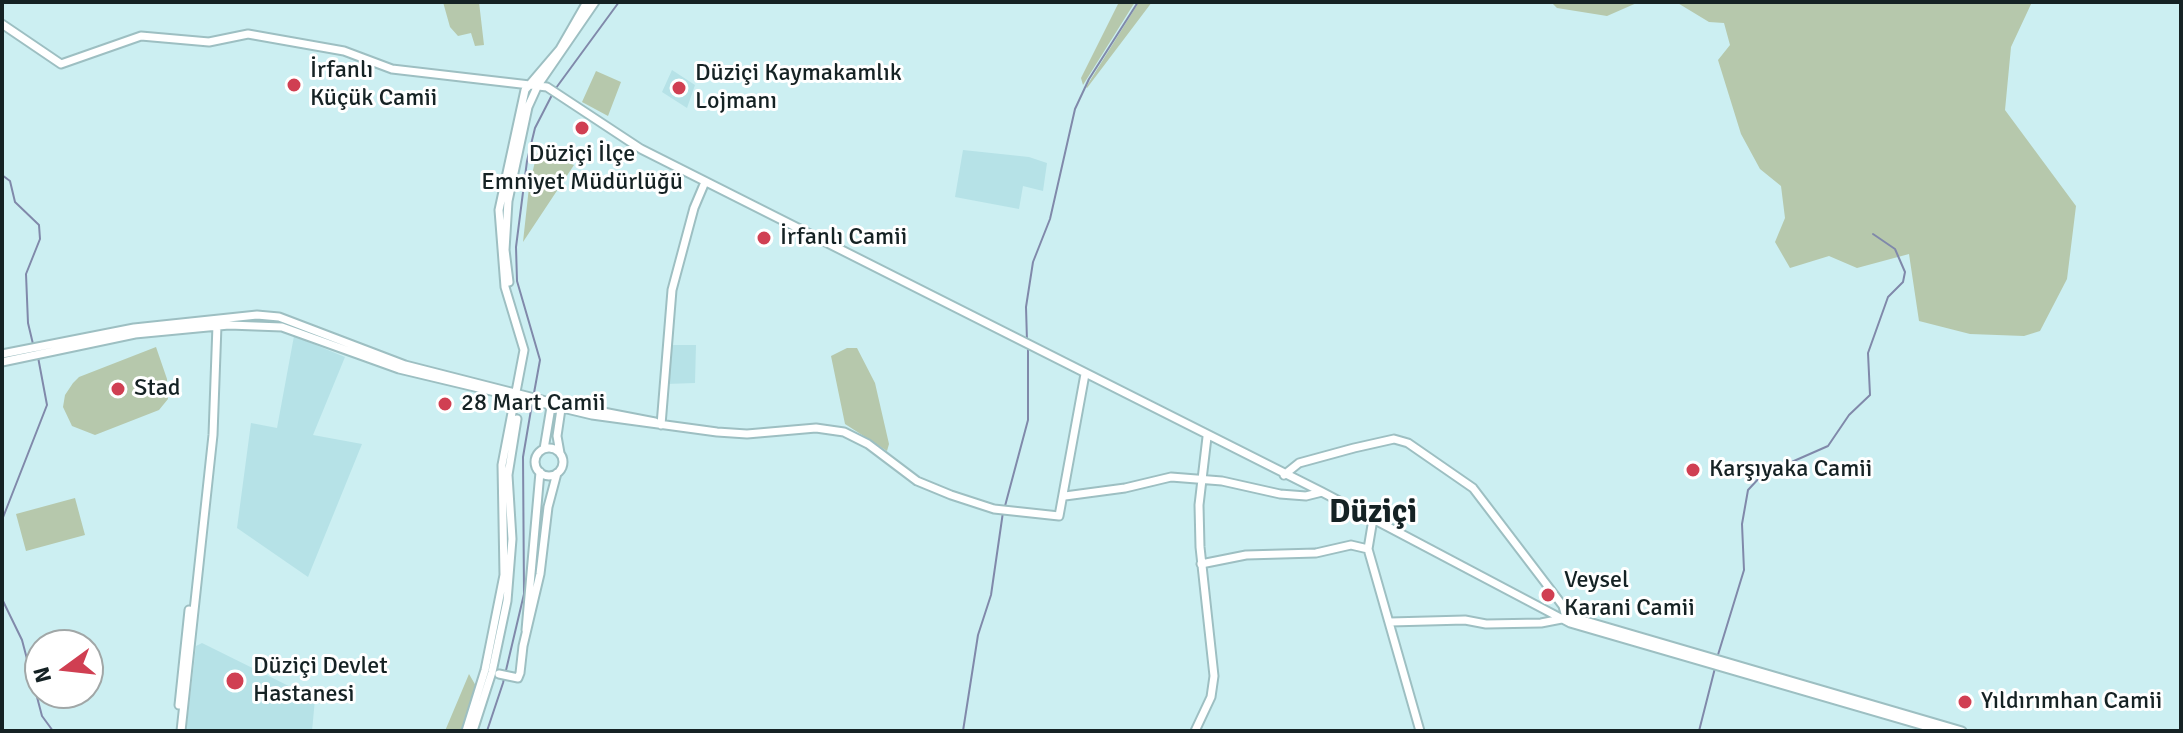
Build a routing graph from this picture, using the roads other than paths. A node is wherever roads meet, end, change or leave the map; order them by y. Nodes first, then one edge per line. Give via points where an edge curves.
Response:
1 (587, 2) edge
2 (595, 2) edge
3 (2, 24) edge
4 (538, 85) junction
5 (705, 182) junction
6 (217, 322) junction
7 (36, 351) junction
8 (2, 354) edge
9 (2, 362) edge
10 (1085, 374) junction
11 (522, 397) junction
12 (547, 404) junction
13 (561, 409) junction
14 (661, 425) junction
15 (1207, 437) junction
16 (544, 449) junction
17 (560, 453) junction
18 (540, 472) junction
19 (557, 473) junction
20 (1284, 475) junction
21 (1202, 479) junction
22 (1322, 492) junction
23 (1065, 496) junction
24 (1373, 519) junction
25 (1368, 549) junction
26 (1201, 564) junction
27 (1566, 617) junction
28 (1390, 622) junction
29 (526, 632) junction
30 (1715, 661) junction
31 (499, 674) dead end
32 (179, 731) edge
33 (466, 731) edge
34 (473, 731) edge
35 (1195, 731) edge
36 (1420, 731) edge
37 (1942, 731) edge
38 (1962, 731) edge

1 - 4 street
2 - 4 street
3 - 4 street via 61,64 141,36 209,42 248,34 344,51 392,69
4 - 5 street via 633,145
4 - 11 street via 528,107 508,201 505,250 509,287 527,342
5 - 10 street
5 - 14 street via 672,290
6 - 7 street
6 - 11 street via 282,327 399,369
6 - 32 street via 213,435
7 - 8 street
7 - 9 street
10 - 15 street
10 - 23 street
11 - 12 street
11 - 33 street via 502,465 504,575 485,670
11 - 34 street via 508,460 512,539 507,601
12 - 13 street
12 - 14 street
12 - 16 street
13 - 14 street
13 - 17 street
14 - 23 street via 747,434 816,428 844,432 917,481 997,510 1059,516
15 - 20 street
15 - 21 street
16 - 17 street
16 - 18 street via 536,460
17 - 19 street via 563,466
18 - 19 street
18 - 29 street
19 - 29 street
20 - 22 street
20 - 27 street via 1299,463 1354,448 1394,439 1408,443 1473,488
21 - 22 street via 1280,494
21 - 23 street via 1171,477
21 - 26 street
22 - 24 street
24 - 25 street
24 - 27 street
25 - 26 street via 1351,545
25 - 28 street
26 - 35 street via 1214,676 1211,697
27 - 28 street via 1528,623
27 - 30 street via 1570,623
28 - 36 street
29 - 31 street via 518,678
30 - 37 street
30 - 38 street

